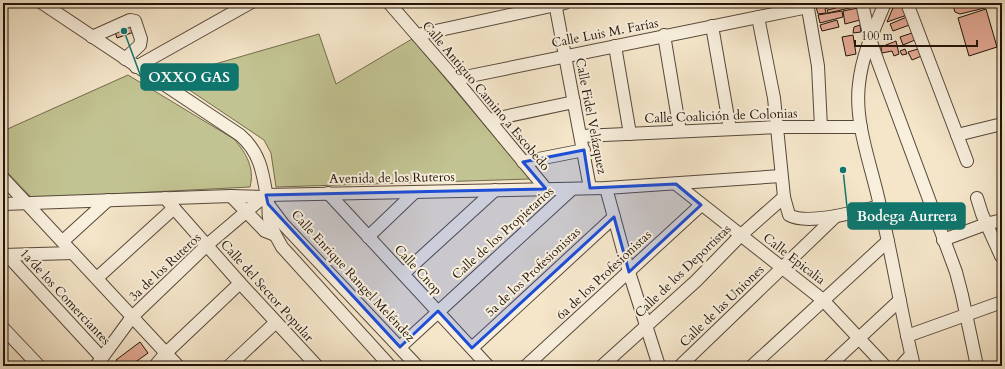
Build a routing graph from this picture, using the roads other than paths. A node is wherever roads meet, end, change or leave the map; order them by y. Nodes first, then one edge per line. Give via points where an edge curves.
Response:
1 (42, 3) edge
2 (250, 3) edge
3 (389, 3) edge
4 (862, 3) edge
5 (885, 3) edge
6 (907, 3) edge
7 (559, 4) edge
8 (808, 5) edge
9 (758, 17) junction
10 (712, 26) junction
11 (416, 35) junction
12 (664, 35) junction
13 (92, 36) junction
14 (870, 39) junction
15 (615, 46) junction
16 (565, 55) junction
17 (125, 59) junction
18 (136, 67) junction
19 (455, 79) junction
20 (574, 102) junction
21 (489, 120) junction
22 (1002, 124) edge
23 (778, 127) junction
24 (821, 127) junction
25 (861, 127) junction
26 (730, 129) junction
27 (680, 131) junction
28 (630, 134) junction
29 (957, 135) junction
30 (582, 136) junction
31 (584, 150) junction
32 (967, 161) dead end
33 (523, 162) junction
34 (781, 176) junction
35 (3, 178) edge
36 (676, 184) junction
37 (590, 188) junction
38 (606, 188) junction
39 (546, 189) junction
40 (572, 189) junction
41 (495, 190) junction
42 (415, 192) junction
43 (328, 193) junction
44 (231, 196) junction
45 (784, 197) junction
46 (165, 198) junction
47 (977, 198) dead end
48 (266, 199) junction
49 (108, 200) junction
50 (28, 203) junction
51 (3, 204) edge
52 (701, 205) junction
53 (880, 206) junction
54 (174, 208) junction
55 (246, 212) junction
56 (836, 216) junction
57 (614, 217) junction
58 (1002, 220) edge
59 (986, 224) junction
60 (275, 235) junction
61 (295, 236) junction
62 (740, 236) junction
63 (368, 237) junction
64 (943, 240) junction
65 (63, 241) junction
66 (888, 241) junction
67 (207, 246) junction
68 (282, 247) junction
69 (74, 253) junction
70 (5, 255) edge
71 (1001, 256) edge
72 (783, 267) junction
73 (629, 272) junction
74 (403, 274) junction
75 (97, 278) junction
76 (240, 283) junction
77 (823, 300) junction
78 (900, 300) junction
79 (1002, 302) edge
80 (438, 311) junction
81 (967, 315) junction
82 (132, 317) junction
83 (276, 322) junction
84 (646, 326) junction
85 (3, 328) edge
86 (907, 336) junction
87 (860, 337) junction
88 (400, 347) junction
89 (472, 348) junction
90 (166, 353) junction
91 (913, 360) edge
92 (99, 362) edge
93 (310, 364) edge
94 (384, 364) edge
95 (39, 366) edge
96 (155, 366) edge
97 (178, 366) edge
98 (229, 366) edge
99 (417, 366) edge
100 (488, 366) edge
101 (526, 366) edge
102 (602, 366) edge
103 (659, 366) edge
104 (680, 366) edge
105 (752, 366) edge
106 (828, 366) edge
107 (885, 366) edge
108 (901, 366) edge
109 (977, 366) edge

1 - 13 street, Calle Enrique Rangel Meléndez
2 - 18 street
3 - 11 street, Calle Antiguo Camino a Escobedo
4 - 14 street
5 - 14 street
6 - 29 street
7 - 11 street
7 - 16 street, Calle Fidel Velázquez
8 - 9 street, Calle Luis M. Farías
8 - 24 street via 818,66
9 - 10 street, Calle Luis M. Farías
9 - 23 street
10 - 12 street, Calle Luis M. Farías
10 - 26 street
11 - 19 street, Calle Antiguo Camino a Escobedo
12 - 15 street, Calle Luis M. Farías
12 - 27 street
13 - 17 street, Calle Enrique Rangel Meléndez
13 - 17 street via 130,20 135,21 141,39 140,45
14 - 25 street via 859,84
14 - 64 street
15 - 16 street, Calle Luis M. Farías
15 - 28 street
16 - 19 street, Calle Luis M. Farías
16 - 20 street, Calle Fidel Velázquez
17 - 18 street, Calle Enrique Rangel Meléndez
18 - 48 street, Calle Enrique Rangel Meléndez via 240,135 249,144 259,159
19 - 21 street, Calle Antiguo Camino a Escobedo
20 - 21 street
20 - 30 street, Calle Fidel Velázquez
21 - 33 street, Calle Antiguo Camino a Escobedo
22 - 29 street
23 - 24 street, Calle Coalición de Colonias
23 - 26 street, Calle Coalición de Colonias
23 - 34 street
24 - 25 street, Calle Coalición de Colonias
25 - 53 street
26 - 27 street, Calle Coalición de Colonias
27 - 28 street, Calle Coalición de Colonias
28 - 30 street, Calle Coalición de Colonias
29 - 32 street
30 - 31 street, Calle Fidel Velázquez
31 - 33 street
31 - 37 street, Calle Fidel Velázquez
33 - 39 street, Calle Antiguo Camino a Escobedo
34 - 36 street, Avenida de los Ruteros
34 - 45 street
35 - 50 street
36 - 38 street, Avenida de los Ruteros
36 - 52 street, Calle Epicalia
37 - 38 street, Avenida de los Ruteros
37 - 40 street, Avenida de los Ruteros
38 - 57 street
39 - 40 street, Avenida de los Ruteros
39 - 41 street, Avenida de los Ruteros
40 - 80 street, Calle de los Propietarios
41 - 42 street, Avenida de los Ruteros
41 - 74 street
42 - 43 street, Avenida de los Ruteros
42 - 63 street
43 - 48 street, Avenida de los Ruteros
43 - 63 street, Calle Cnop
44 - 46 street, Avenida de los Ruteros
44 - 48 street, Avenida de los Ruteros
44 - 55 street
45 - 56 street via 788,212 793,217
45 - 62 street, Calle de los Deportistas
46 - 49 street, Avenida de los Ruteros
46 - 54 street, Calle del Sector Popular
47 - 59 street
48 - 55 street, 3a de los Ruteros
48 - 60 street, Calle Enrique Rangel Meléndez
48 - 61 street, Calle Enrique Rangel Meléndez
49 - 50 street, Avenida de los Ruteros
49 - 65 street
50 - 51 street, Avenida de los Ruteros
50 - 65 street
52 - 62 street, Calle Epicalia
52 - 73 street, 6a de los Profesionistas
53 - 56 street
53 - 66 street
54 - 67 street, Calle del Sector Popular
54 - 75 street
55 - 60 street via 265,231
55 - 67 street, 3a de los Ruteros
56 - 72 street, Calle de las Uniones
57 - 73 street
57 - 89 street, 5a de los Profesionistas
58 - 59 street
59 - 64 street
59 - 71 street
60 - 68 street, Calle Enrique Rangel Meléndez
61 - 68 street via 286,239
61 - 88 street, Calle Enrique Rangel Meléndez
62 - 72 street, Calle Epicalia
62 - 84 street, Calle de los Deportistas
63 - 74 street, Calle Cnop
64 - 81 street via 956,272
65 - 69 street
66 - 77 street
66 - 78 street
67 - 76 street, Calle del Sector Popular
67 - 82 street, 3a de los Ruteros
68 - 94 street, Calle Enrique Rangel Meléndez
69 - 70 street
69 - 75 street
70 - 92 street, 1a de los Comerciantes
72 - 77 street, Calle Epicalia
72 - 104 street, Calle de las Uniones
73 - 84 street
73 - 101 street, 6a de los Profesionistas
74 - 80 street, Calle Cnop
75 - 82 street
76 - 83 street, Calle del Sector Popular
76 - 90 street
77 - 87 street, Calle Epicalia
77 - 105 street
78 - 86 street
78 - 87 street
79 - 81 street
80 - 88 street, Calle de los Propietarios
80 - 89 street, Calle Cnop
81 - 86 street
81 - 109 street
82 - 90 street
82 - 92 street, 3a de los Ruteros
83 - 93 street, Calle del Sector Popular
83 - 98 street
84 - 102 street, Calle de los Deportistas
84 - 103 street
85 - 95 street
86 - 91 street
87 - 106 street
87 - 107 street, Calle Epicalia
88 - 99 street, Calle Enrique Rangel Meléndez
89 - 100 street, Calle Cnop
90 - 96 street
90 - 97 street
91 - 108 street

